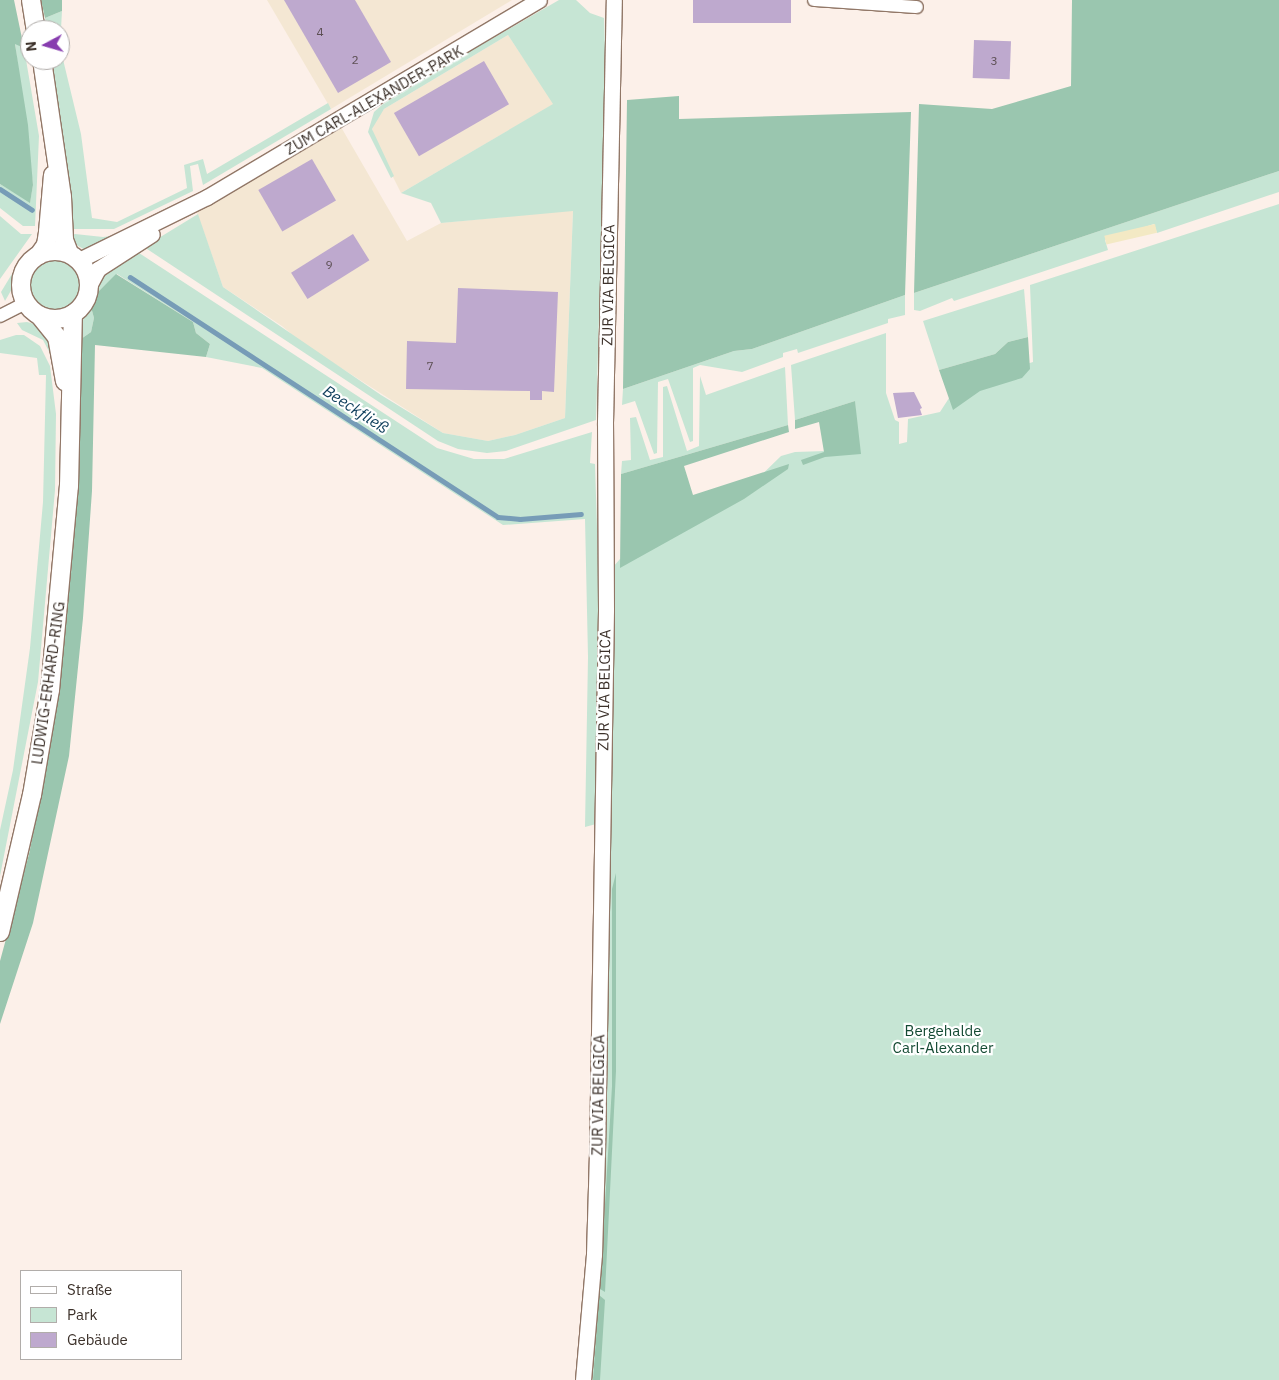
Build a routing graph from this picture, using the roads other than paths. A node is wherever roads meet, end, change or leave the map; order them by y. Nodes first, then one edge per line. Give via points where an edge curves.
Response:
1 (31, 0) edge
2 (540, 0) edge
3 (614, 0) edge
4 (814, 0) edge
5 (917, 7) dead end
6 (34, 20) edge
7 (43, 70) edge
8 (55, 157) junction
9 (207, 197) junction
10 (39, 255) junction
11 (74, 256) junction
12 (90, 284) junction
13 (26, 303) junction
14 (73, 314) junction
15 (0, 316) edge
16 (40, 316) junction
17 (70, 430) junction
18 (0, 932) edge
19 (582, 1380) edge

1 - 6 main road
2 - 9 street, ZUM CARL-ALEXANDER-PARK
3 - 19 street, ZUR VIA BELGICA via 605,422 606,610 597,1153 594,1254
4 - 5 street
7 - 8 main road
8 - 10 main road via 46,245
8 - 11 main road via 62,197 64,240
9 - 11 street, ZUM CARL-ALEXANDER-PARK
9 - 12 street, ZUM CARL-ALEXANDER-PARK via 98,270
10 - 11 main road via 59,251
10 - 13 main road via 24,270 22,292
11 - 12 main road via 87,271
12 - 14 main road via 86,302
13 - 15 street
13 - 16 main road
14 - 16 main road via 51,319
14 - 17 main road, LUDWIG-ERHARD-RING
16 - 17 main road, LUDWIG-ERHARD-RING via 56,337
17 - 18 main road, LUDWIG-ERHARD-RING via 62,587 50,690 30,804

